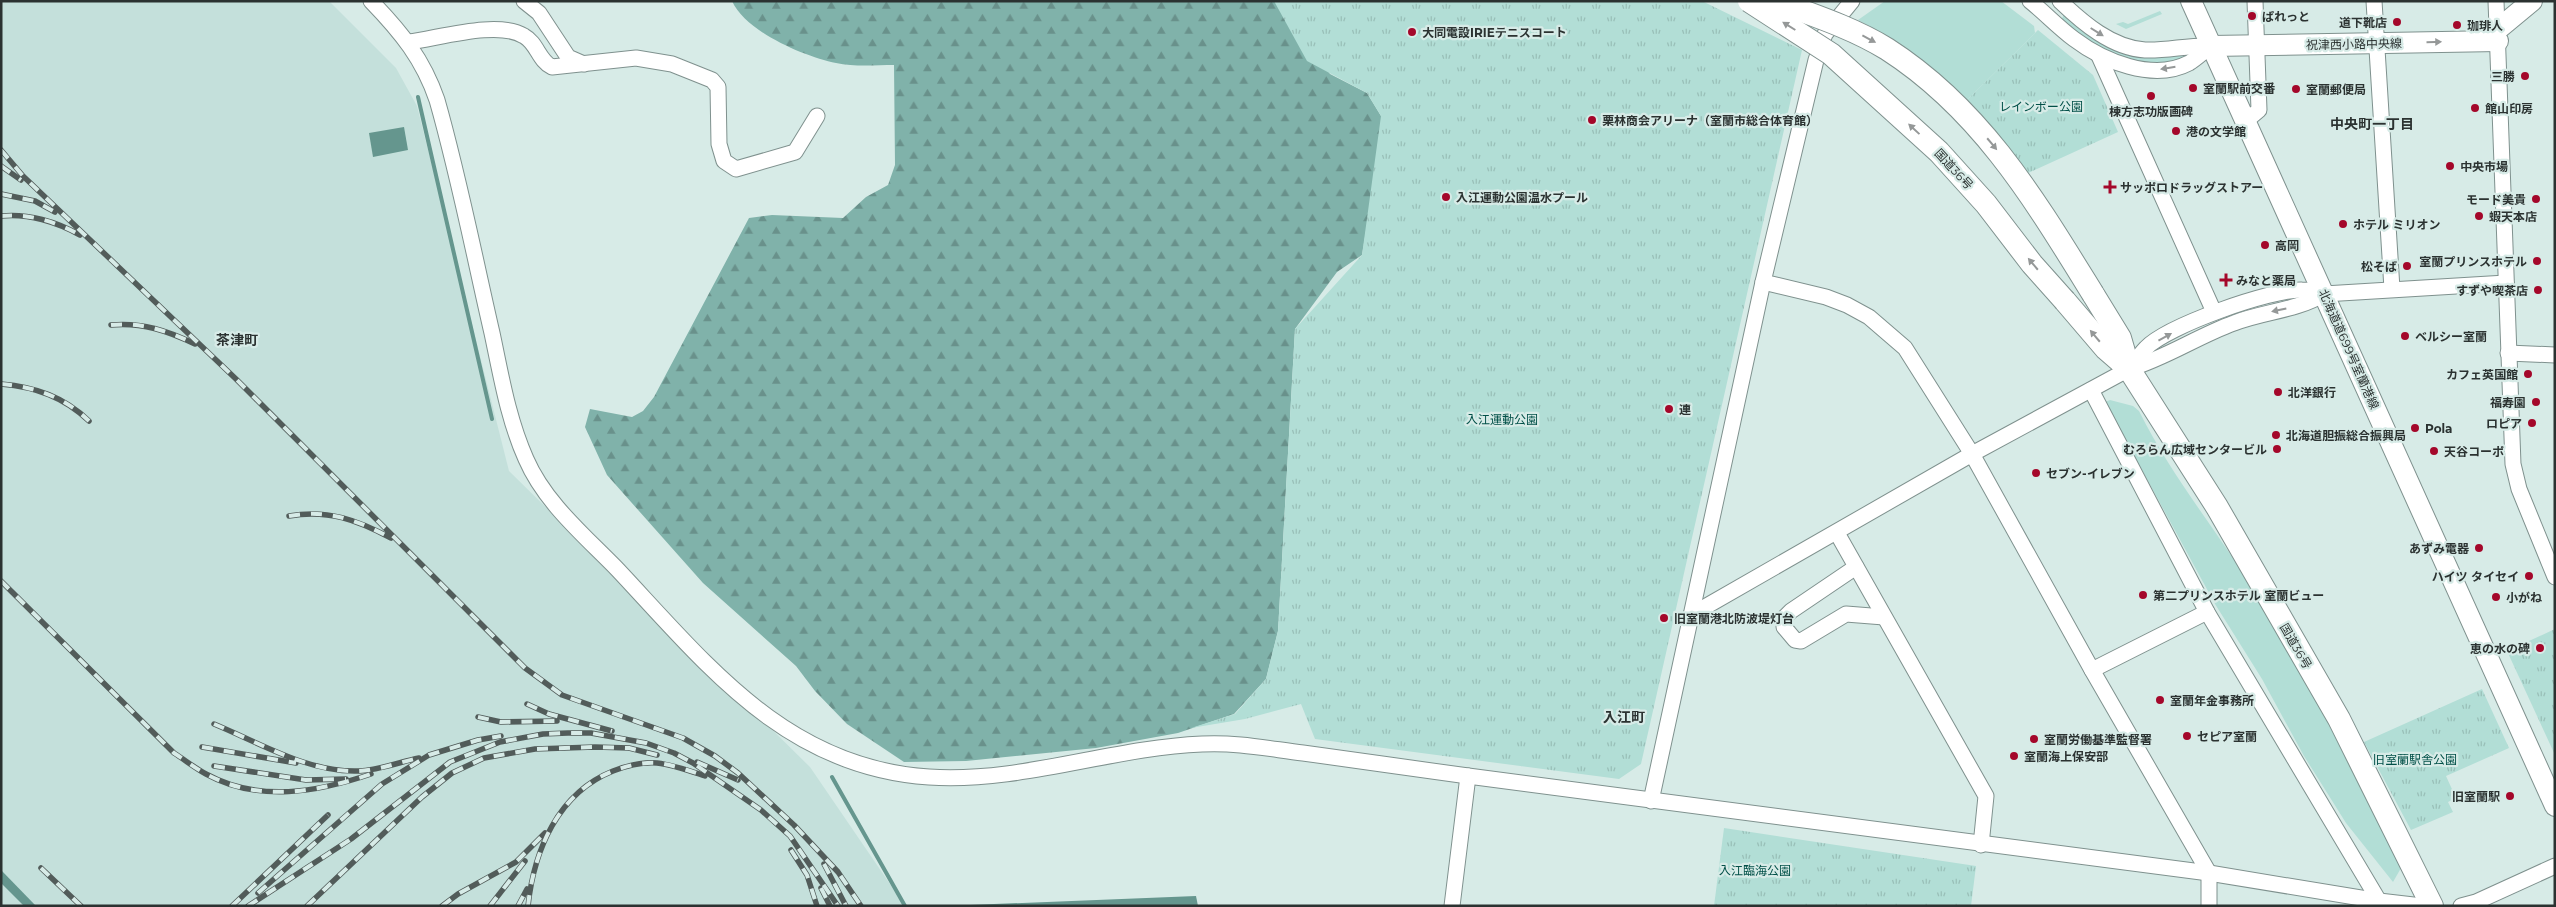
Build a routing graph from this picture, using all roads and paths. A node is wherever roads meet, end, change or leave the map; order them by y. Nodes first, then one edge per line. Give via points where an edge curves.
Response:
1 (371, 1) edge
2 (524, 1) edge
3 (1749, 1) edge
4 (1775, 1) edge
5 (1852, 1) edge
6 (2030, 1) edge
7 (2191, 1) edge
8 (2255, 1) edge
9 (2374, 1) edge
10 (2496, 1) edge
11 (2532, 1) edge
12 (2066, 3) edge
13 (2497, 36) junction
14 (409, 42) junction
15 (2377, 43) junction
16 (2210, 46) junction
17 (2258, 46) junction
18 (2099, 56) junction
19 (584, 64) junction
20 (817, 116) dead end
21 (2246, 120) junction
22 (1763, 282) junction
23 (2506, 283) junction
24 (2392, 288) junction
25 (2324, 294) junction
26 (2214, 312) junction
27 (2508, 353) junction
28 (2555, 355) edge
29 (2129, 369) junction
30 (2091, 390) junction
31 (1972, 454) junction
32 (1837, 533) junction
33 (1856, 567) junction
34 (2555, 577) edge
35 (2207, 612) junction
36 (1691, 614) junction
37 (1884, 617) junction
38 (2092, 670) junction
39 (1468, 776) junction
40 (1651, 801) junction
41 (2555, 806) edge
42 (1981, 845) junction
43 (2555, 866) edge
44 (2209, 873) junction
45 (2379, 901) junction
46 (1452, 906) edge
47 (2209, 906) edge
48 (2422, 906) edge
49 (2432, 906) edge
50 (2461, 906) edge

1 - 14 street
2 - 19 street via 539,13 568,57
29 -> 3 highway, 国道36号, bridge via 2106,349 1939,152 1831,54
4 -> 29 highway, 国道36号, bridge via 1842,26 1871,41 1917,71 1976,126 2028,190 2120,338
5 - 22 street via 1825,34 1816,60
6 - 18 street via 2072,38
7 - 16 main road, 北海道道699号室蘭港線
8 - 17 street
9 - 15 street
10 - 13 street
11 - 13 main road
12 -> 16 street via 2092,29 2132,48
15 -> 13 main road, 祝津西小路中央線
13 - 23 street
14 - 19 street via 492,28 515,30 533,43 545,64 552,67
14 - 39 street via 437,100 504,387 518,441 530,469 547,495 662,617 742,698 776,724 803,741 856,763 930,777 991,776 1166,747 1217,743
15 - 17 main road, 祝津西小路中央線
15 - 24 street
16 - 17 main road, 祝津西小路中央線
16 -> 18 street via 2190,62 2158,70 2133,67
16 - 21 main road, 北海道道699号室蘭港線
17 - 21 street via 2259,110
18 - 26 street
19 - 20 street via 636,58 672,64 712,80 720,96 719,144 724,161 736,169 795,152
21 - 25 main road, 北海道道699号室蘭港線
22 - 31 street via 1847,305 1888,331 1905,348
22 - 36 street
23 - 24 street
23 - 27 street
24 - 25 street
25 - 26 street via 2301,290 2251,300
25 -> 29 street via 2306,305 2256,316 2205,334 2154,361
25 - 41 main road, 北海道道699号室蘭港線
29 -> 26 street via 2147,346
27 - 28 street
27 - 34 street via 2513,464 2519,489
29 - 30 street
29 - 49 highway, 国道36号 via 2217,507 2339,719
30 - 31 street
30 - 35 street
31 - 32 street
31 - 38 street
32 - 33 street
32 - 36 street
33 - 37 street
33 - 37 street via 1791,611 1785,617 1784,627 1795,640 1801,640 1846,614
35 - 38 street
35 - 45 street
36 - 40 street
37 - 42 street via 1986,796
38 - 44 street
39 - 40 street
39 - 46 street
40 - 42 street
42 - 44 street
43 - 50 street
44 - 45 street
44 - 47 street
45 - 48 street

